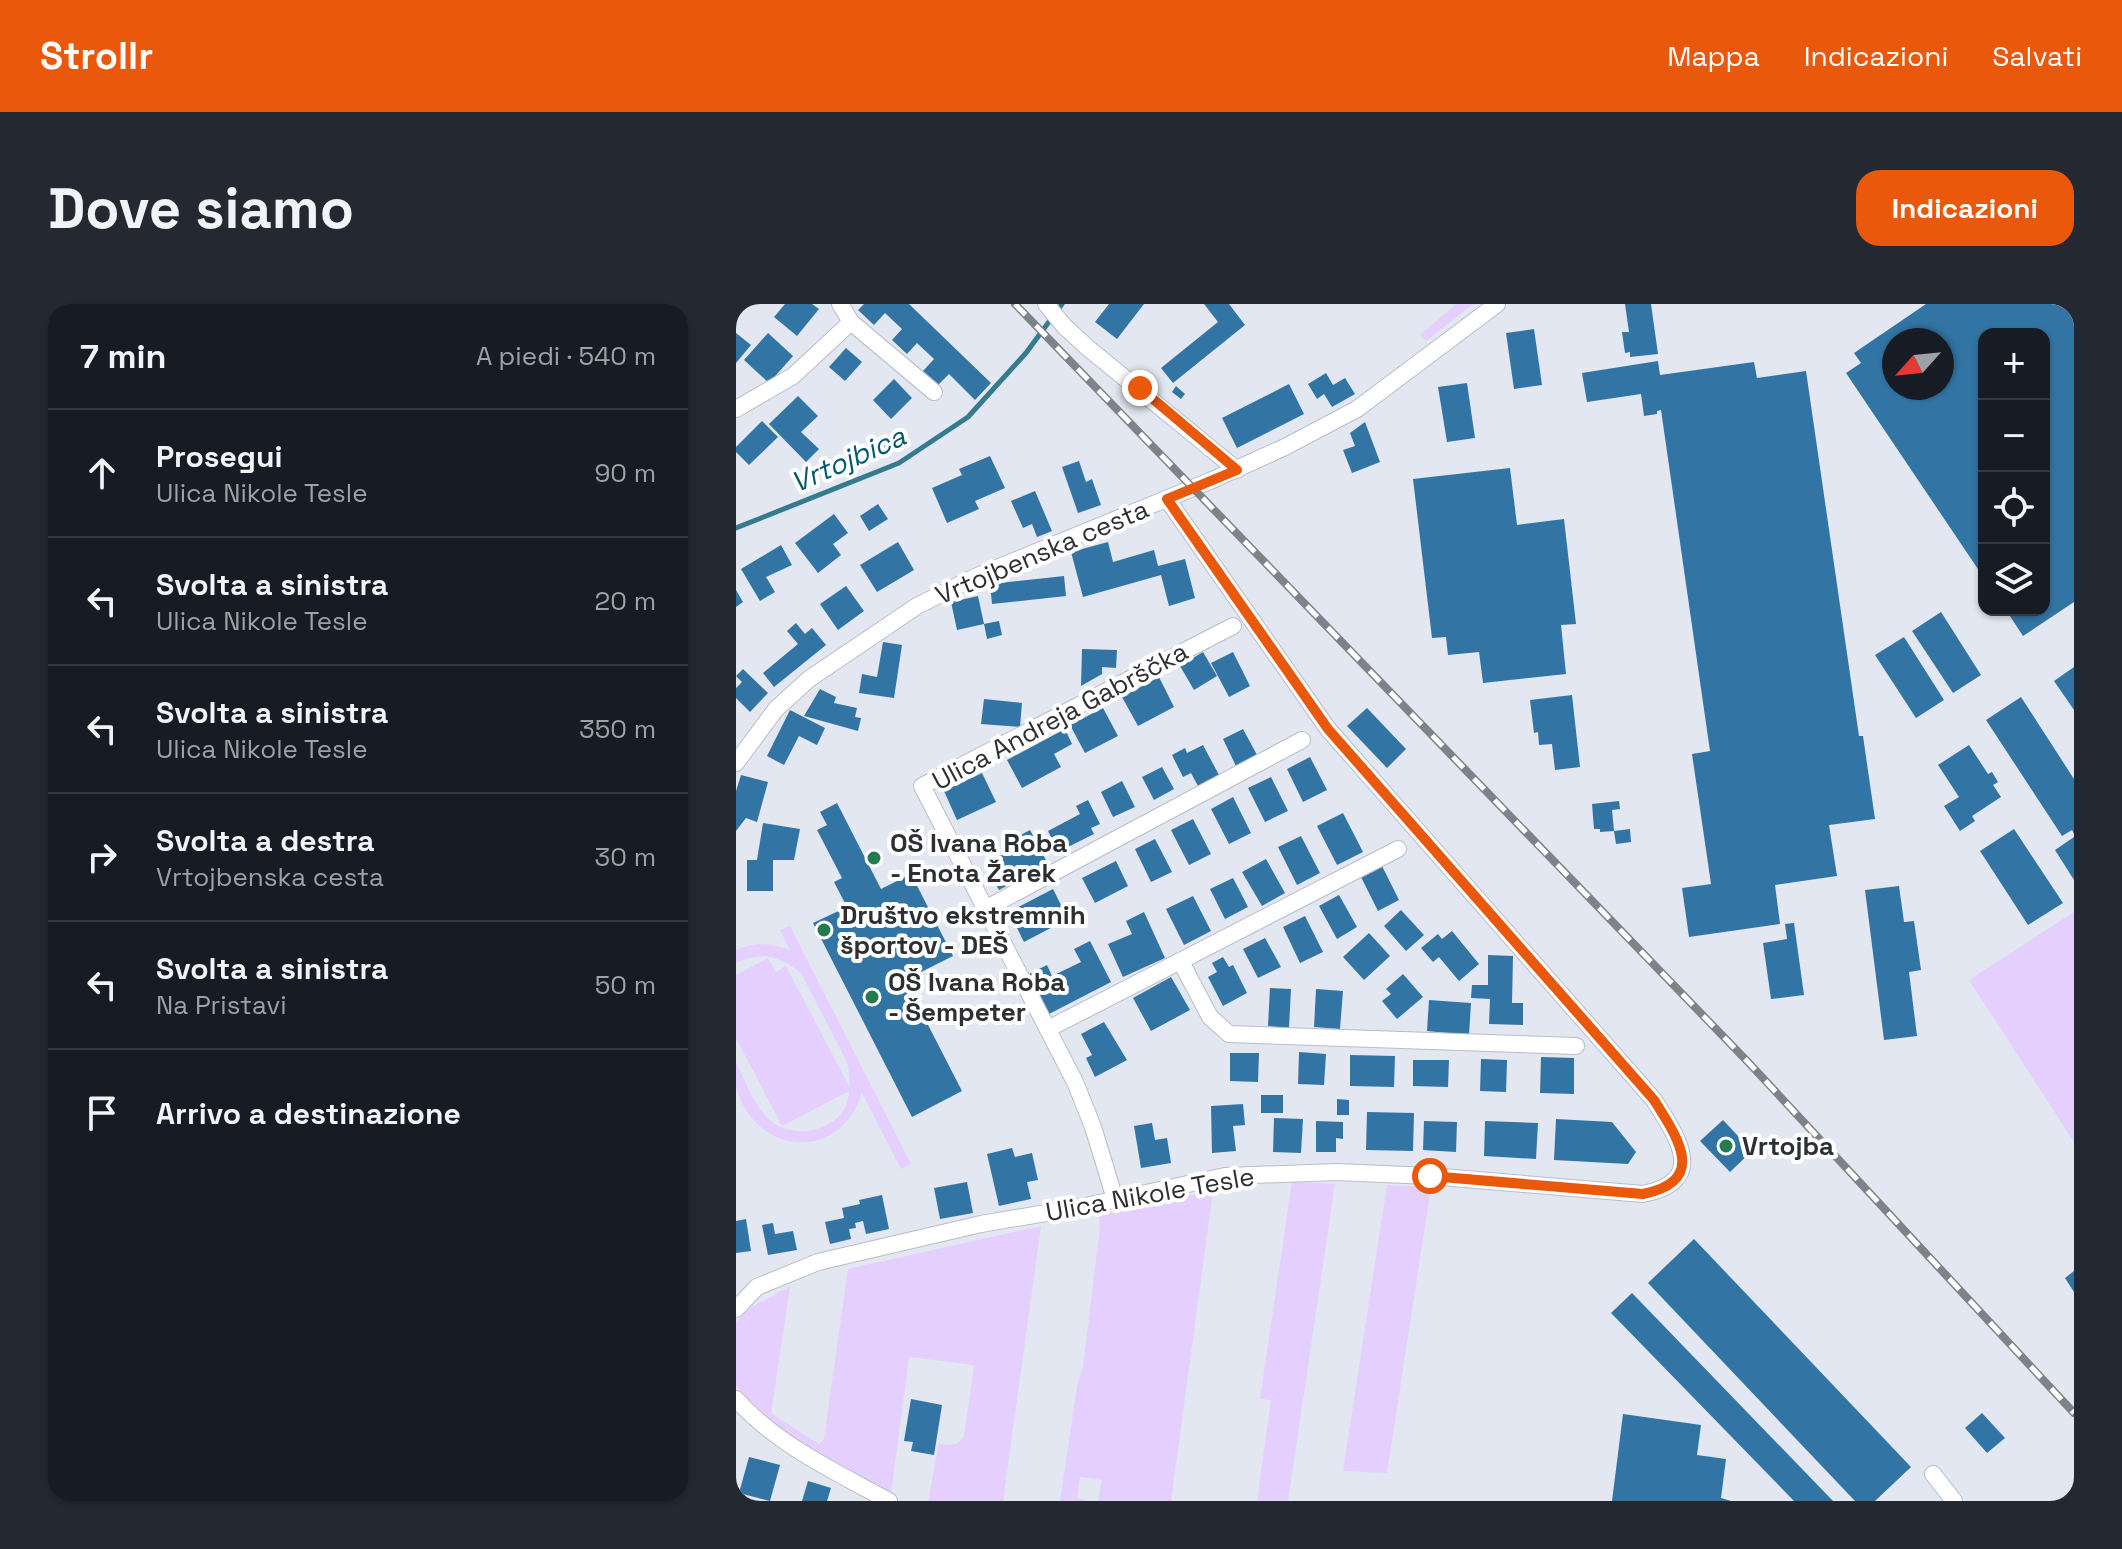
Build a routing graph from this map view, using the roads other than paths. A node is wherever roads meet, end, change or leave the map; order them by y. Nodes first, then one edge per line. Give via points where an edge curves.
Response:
1 (840, 304) edge
2 (1497, 304) edge
3 (1048, 308) edge
4 (851, 322) junction
5 (934, 392) dead end
6 (736, 409) edge
7 (1237, 470) junction
8 (1167, 499) junction
9 (1233, 626) dead end
10 (1302, 740) dead end
11 (736, 763) edge
12 (1398, 849) dead end
13 (985, 909) junction
14 (1181, 962) junction
15 (1048, 1029) junction
16 (1576, 1046) dead end
17 (1115, 1199) junction
18 (736, 1309) edge
19 (736, 1399) edge
20 (1933, 1474) dead end
21 (889, 1501) edge
22 (1954, 1501) edge

1 - 4 street
2 - 7 street, Vrtojbenska cesta via 1357,409
3 - 7 street
4 - 5 street
4 - 6 street via 793,376
7 - 8 street, Vrtojbenska cesta
8 - 11 street, Vrtojbenska cesta via 917,606 809,679 776,709
8 - 17 street, Ulica Nikole Tesle via 1328,729 1654,1100 1678,1137 1684,1159 1679,1177 1643,1194 1337,1172 1234,1175
9 - 13 street, Ulica Andreja Gabrščka via 922,786
10 - 13 street
12 - 14 street
13 - 15 street, Ulica Andreja Gabrščka
14 - 15 street
14 - 16 street via 1210,1017 1229,1034
15 - 17 street, Ulica Andreja Gabrščka via 1087,1112
17 - 18 street, Ulica Nikole Tesle via 818,1262 757,1287
19 - 21 street via 810,1458
20 - 22 street

